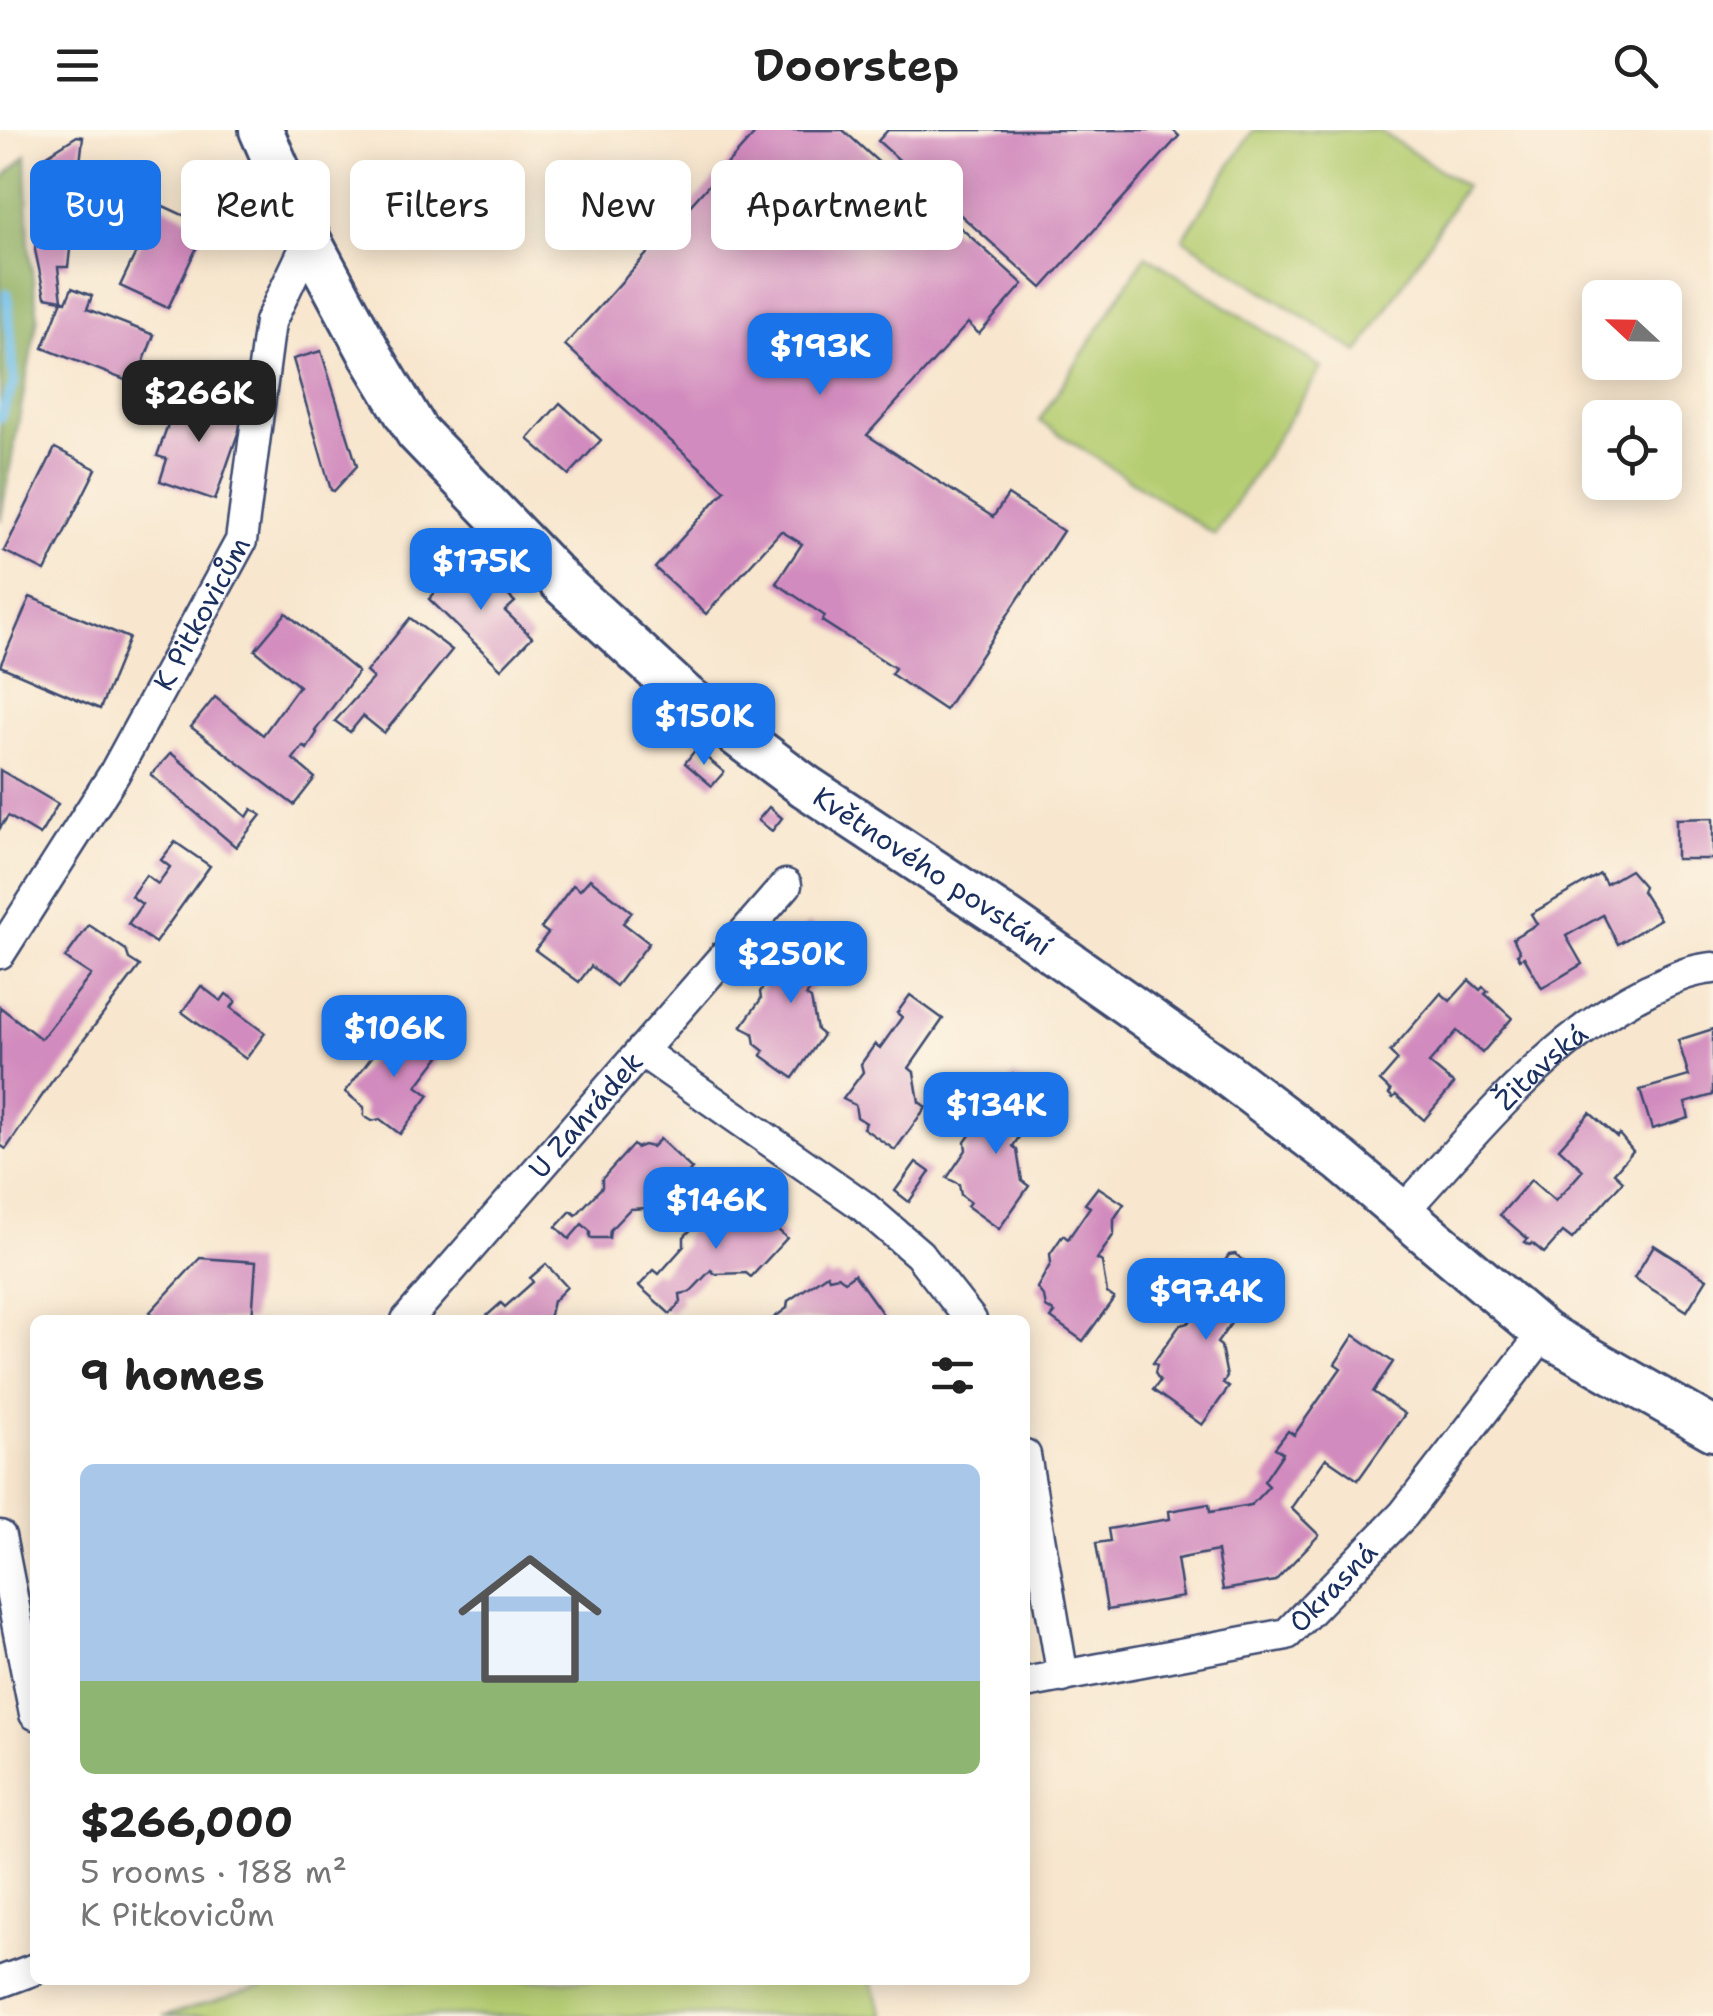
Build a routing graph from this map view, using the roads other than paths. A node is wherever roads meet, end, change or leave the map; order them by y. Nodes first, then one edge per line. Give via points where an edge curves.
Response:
1 (261, 130) edge
2 (274, 160) edge
3 (305, 250) edge
4 (315, 250) edge
5 (786, 885) dead end
6 (0, 953) edge
7 (1713, 968) edge
8 (641, 1051) junction
9 (1403, 1211) junction
10 (410, 1315) edge
11 (967, 1315) edge
12 (1544, 1332) junction
13 (1713, 1429) edge
14 (1030, 1485) edge
15 (0, 1536) edge
16 (1063, 1677) junction
17 (1030, 1682) edge
18 (30, 1689) edge
19 (30, 1972) edge
20 (0, 1982) edge

1 - 2 street, Květnového povstání
3 - 6 street, K Pitkovicům via 270,322 242,541 114,774
4 - 9 street, Květnového povstání via 418,432 564,584 684,696 1220,1069
5 - 8 street
7 - 9 street, Žitavská via 1691,970 1610,1009 1534,1071
8 - 10 street, U Zahrádek
8 - 11 street, U Zahrádek via 862,1206 919,1254
9 - 12 street, Květnového povstání
12 - 13 street, Květnového povstání
12 - 16 street, Okrasná via 1404,1514 1287,1634
14 - 16 street
15 - 18 street
16 - 17 street, Okrasná
19 - 20 street

